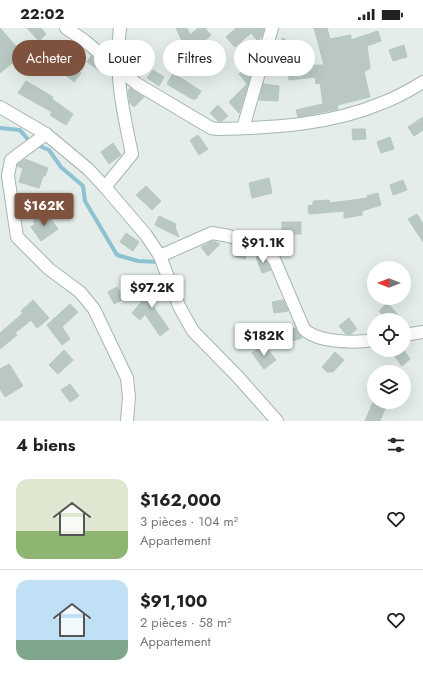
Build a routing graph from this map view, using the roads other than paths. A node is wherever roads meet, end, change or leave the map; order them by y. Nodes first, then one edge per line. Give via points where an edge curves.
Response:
1 (66, 28) edge
2 (120, 28) edge
3 (272, 28) edge
4 (119, 40) edge
5 (94, 50) edge
6 (118, 76) edge
7 (127, 76) edge
8 (423, 82) edge
9 (0, 107) edge
10 (243, 128) junction
11 (46, 134) junction
12 (105, 187) junction
13 (160, 256) junction
14 (423, 332) edge
15 (411, 333) edge
16 (367, 340) edge
17 (127, 421) edge
18 (277, 421) edge

1 - 5 street
2 - 4 street
3 - 10 street
6 - 12 street via 132,154
7 - 10 street via 145,90 212,128
8 - 10 street via 380,104 346,114 294,125
9 - 11 street
11 - 12 street via 88,169
11 - 17 street via 9,163 8,176 17,237 49,269 80,292 94,309 127,378
12 - 13 street via 146,235
13 - 16 street via 212,233 229,236 264,249 274,259 304,329 324,339
13 - 18 street via 179,306 193,330
14 - 15 street

